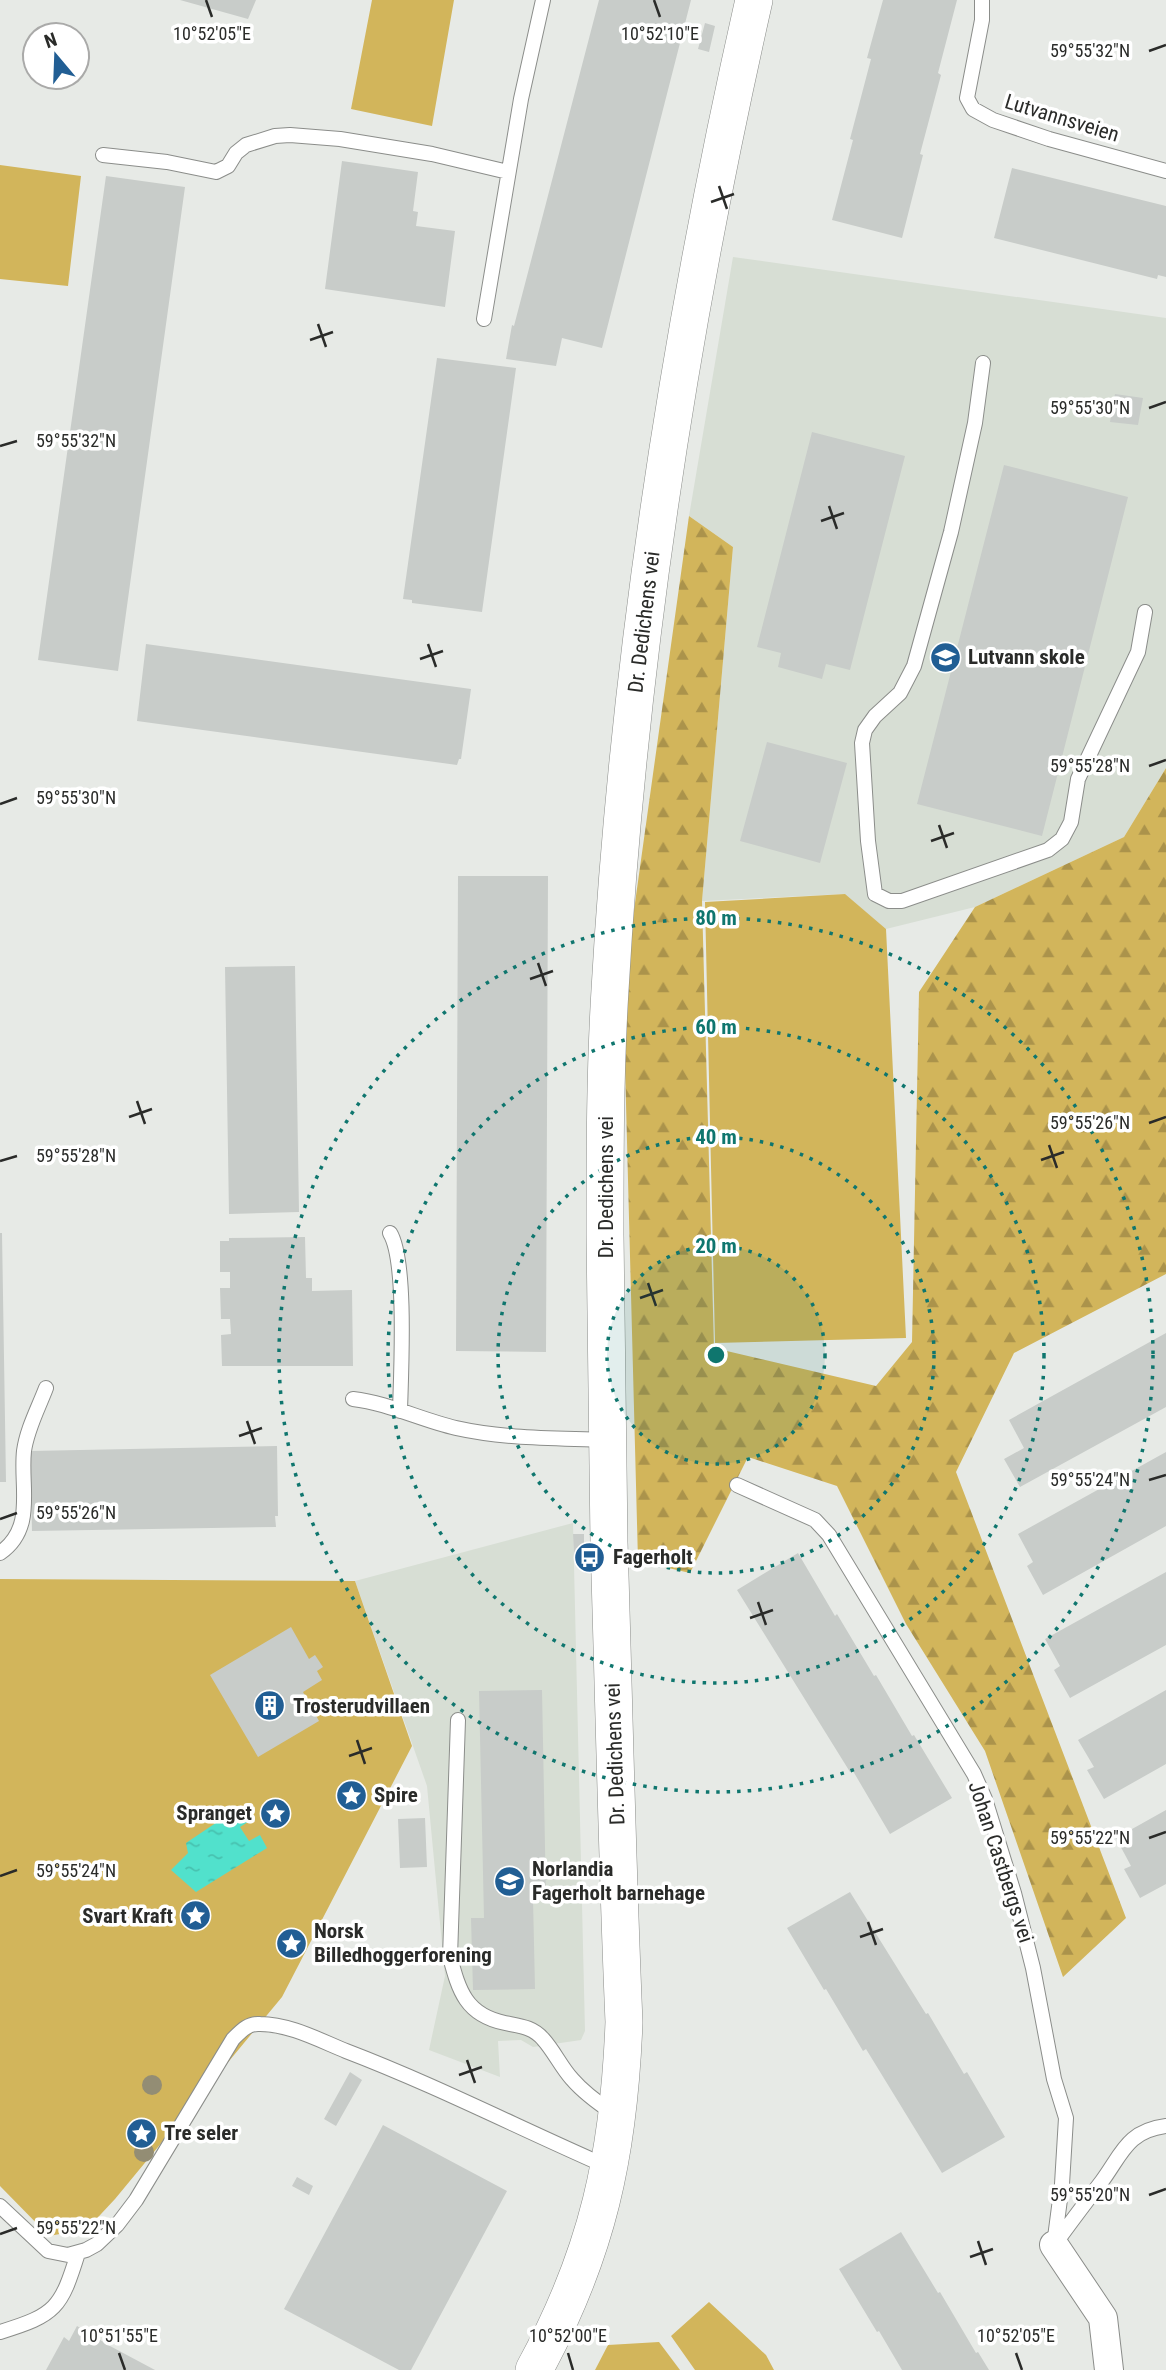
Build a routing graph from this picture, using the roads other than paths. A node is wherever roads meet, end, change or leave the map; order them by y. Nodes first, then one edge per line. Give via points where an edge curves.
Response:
1 (543, 0) edge
2 (754, 0) edge
3 (982, 0) edge
4 (103, 155) dead end
5 (1166, 171) edge
6 (509, 172) junction
7 (484, 319) dead end
8 (983, 363) dead end
9 (1145, 612) dead end
10 (390, 1233) dead end
11 (46, 1388) dead end
12 (353, 1399) dead end
13 (400, 1411) junction
14 (607, 1440) junction
15 (737, 1485) dead end
16 (0, 1553) edge
17 (458, 1720) dead end
18 (618, 2116) junction
19 (1166, 2126) edge
20 (610, 2167) junction
21 (0, 2206) edge
22 (1054, 2245) junction
23 (78, 2253) junction
24 (0, 2332) edge
25 (534, 2370) edge
26 (1109, 2370) edge

1 - 6 lane
2 - 14 street, Dr. Dedichens vei via 678,373 635,686 609,996
3 - 5 lane, Lutvannsveien via 967,98 973,108 993,120 1049,139
4 - 6 lane via 216,173 246,145 290,135 340,139
6 - 7 lane
8 - 9 lane via 951,532 914,666 900,693 865,730 862,743 875,894 888,901 902,901 1048,850 1062,839 1071,822 1078,779 1138,652
10 - 13 lane via 398,1260
11 - 16 lane via 24,1452 21,1528
12 - 13 lane
13 - 14 lane via 456,1428 510,1436
14 - 18 street, Dr. Dedichens vei via 624,2022
15 - 22 lane, Johan Castbergs vei via 815,1520 829,1535 985,1799 1014,1893 1066,2118
17 - 18 lane via 450,1957 457,1983 468,2004 485,2017 533,2029 571,2078
18 - 20 street, Dr. Dedichens vei
19 - 22 lane via 1141,2133 1117,2154
20 - 23 lane via 412,2076 304,2034 258,2023 242,2029 233,2039 117,2225 97,2244
20 - 25 street, Dr. Dedichens vei via 574,2287
21 - 23 lane via 48,2251
22 - 26 street via 1103,2318
23 - 24 lane via 59,2304 45,2316

